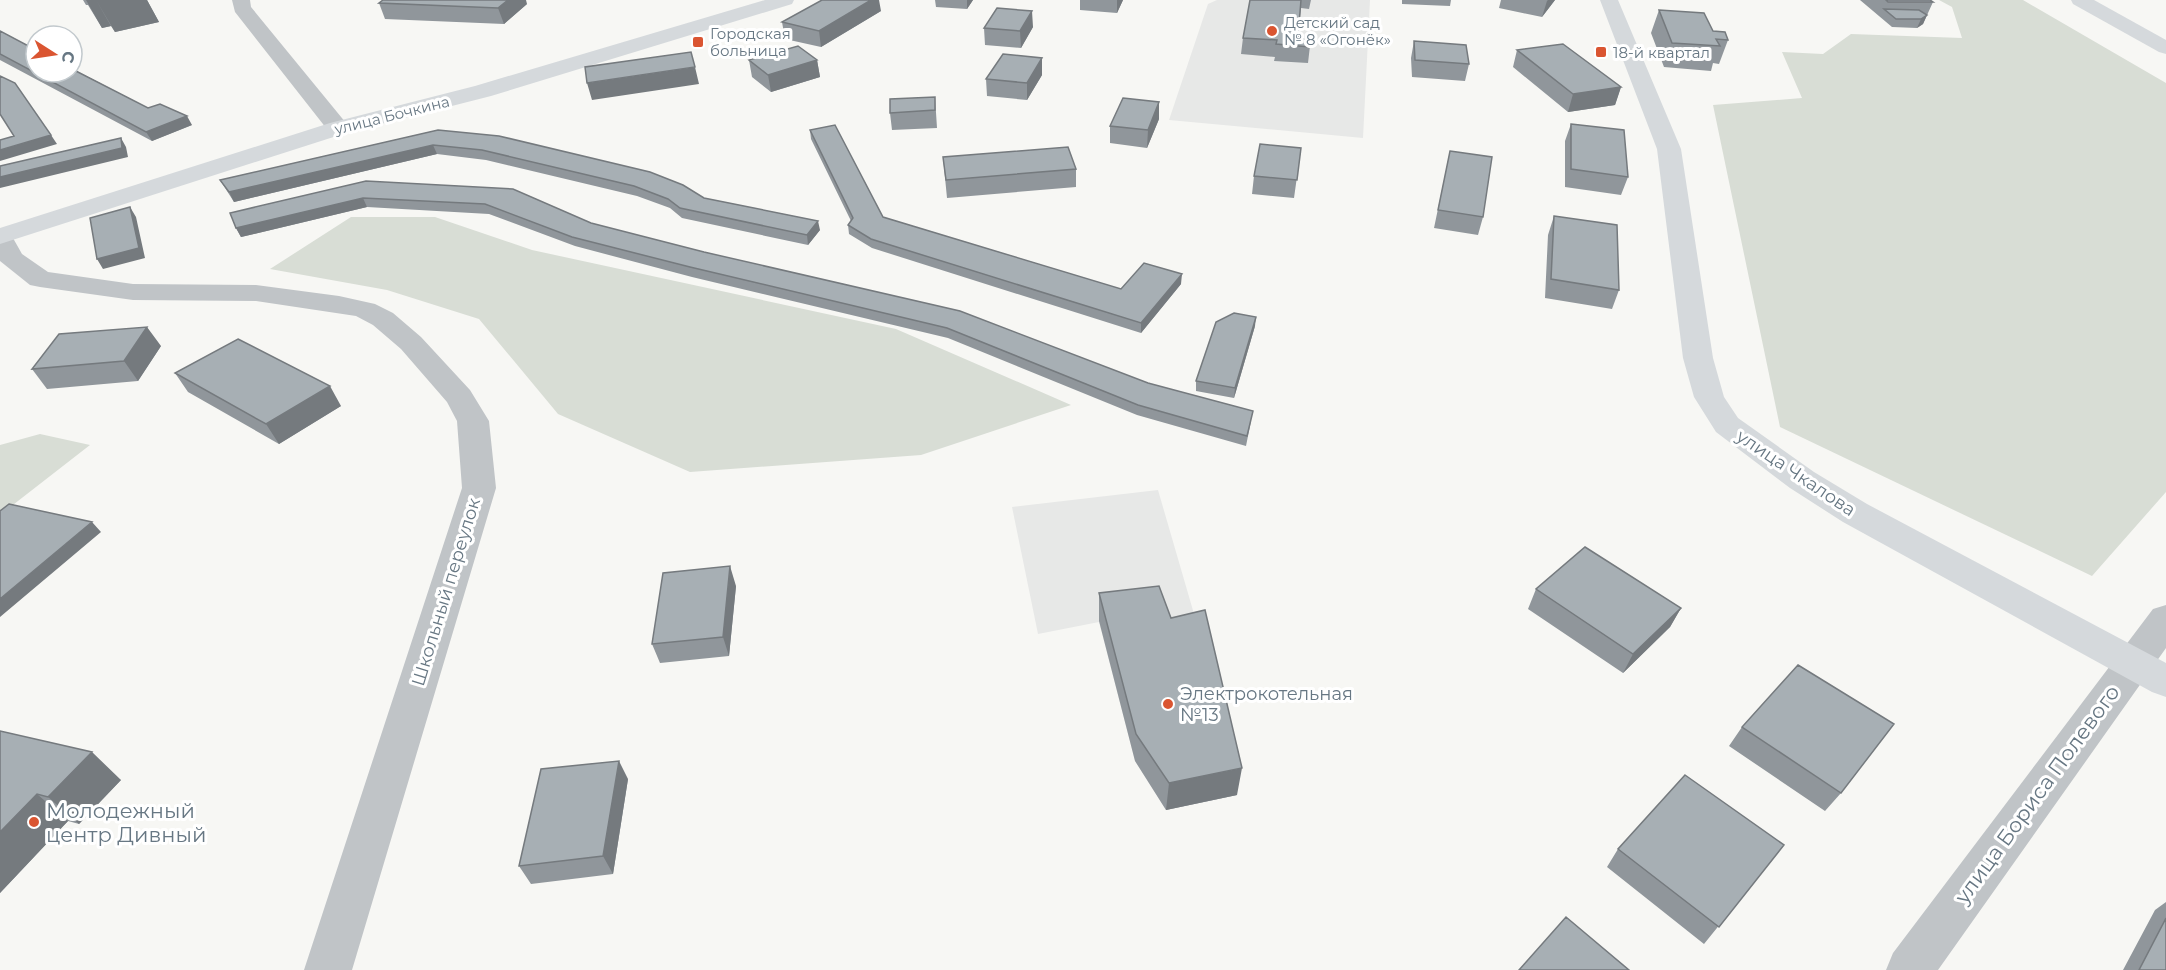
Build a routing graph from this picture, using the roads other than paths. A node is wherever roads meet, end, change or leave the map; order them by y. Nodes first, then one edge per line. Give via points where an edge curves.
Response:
1 (241, 0) edge
2 (785, 0) edge
3 (1609, 0) edge
4 (2080, 0) edge
5 (2166, 48) edge
6 (338, 128) junction
7 (0, 236) edge
8 (2166, 619) edge
9 (2149, 672) edge
10 (328, 970) edge
11 (1910, 970) edge

1 - 6 street via 242,8
2 - 6 main road, улица Бочкина via 483,91
3 - 9 main road, улица Чкалова via 1669,149 1698,358 1709,397 1727,425 1855,513
4 - 5 main road
6 - 7 main road, улица Бочкина
7 - 10 street, Школьный переулок via 11,258 40,279 133,292 256,293 365,310 411,343 459,397 472,421 479,488
8 - 9 street, улица Бориса Полевого
9 - 11 street, улица Бориса Полевого

